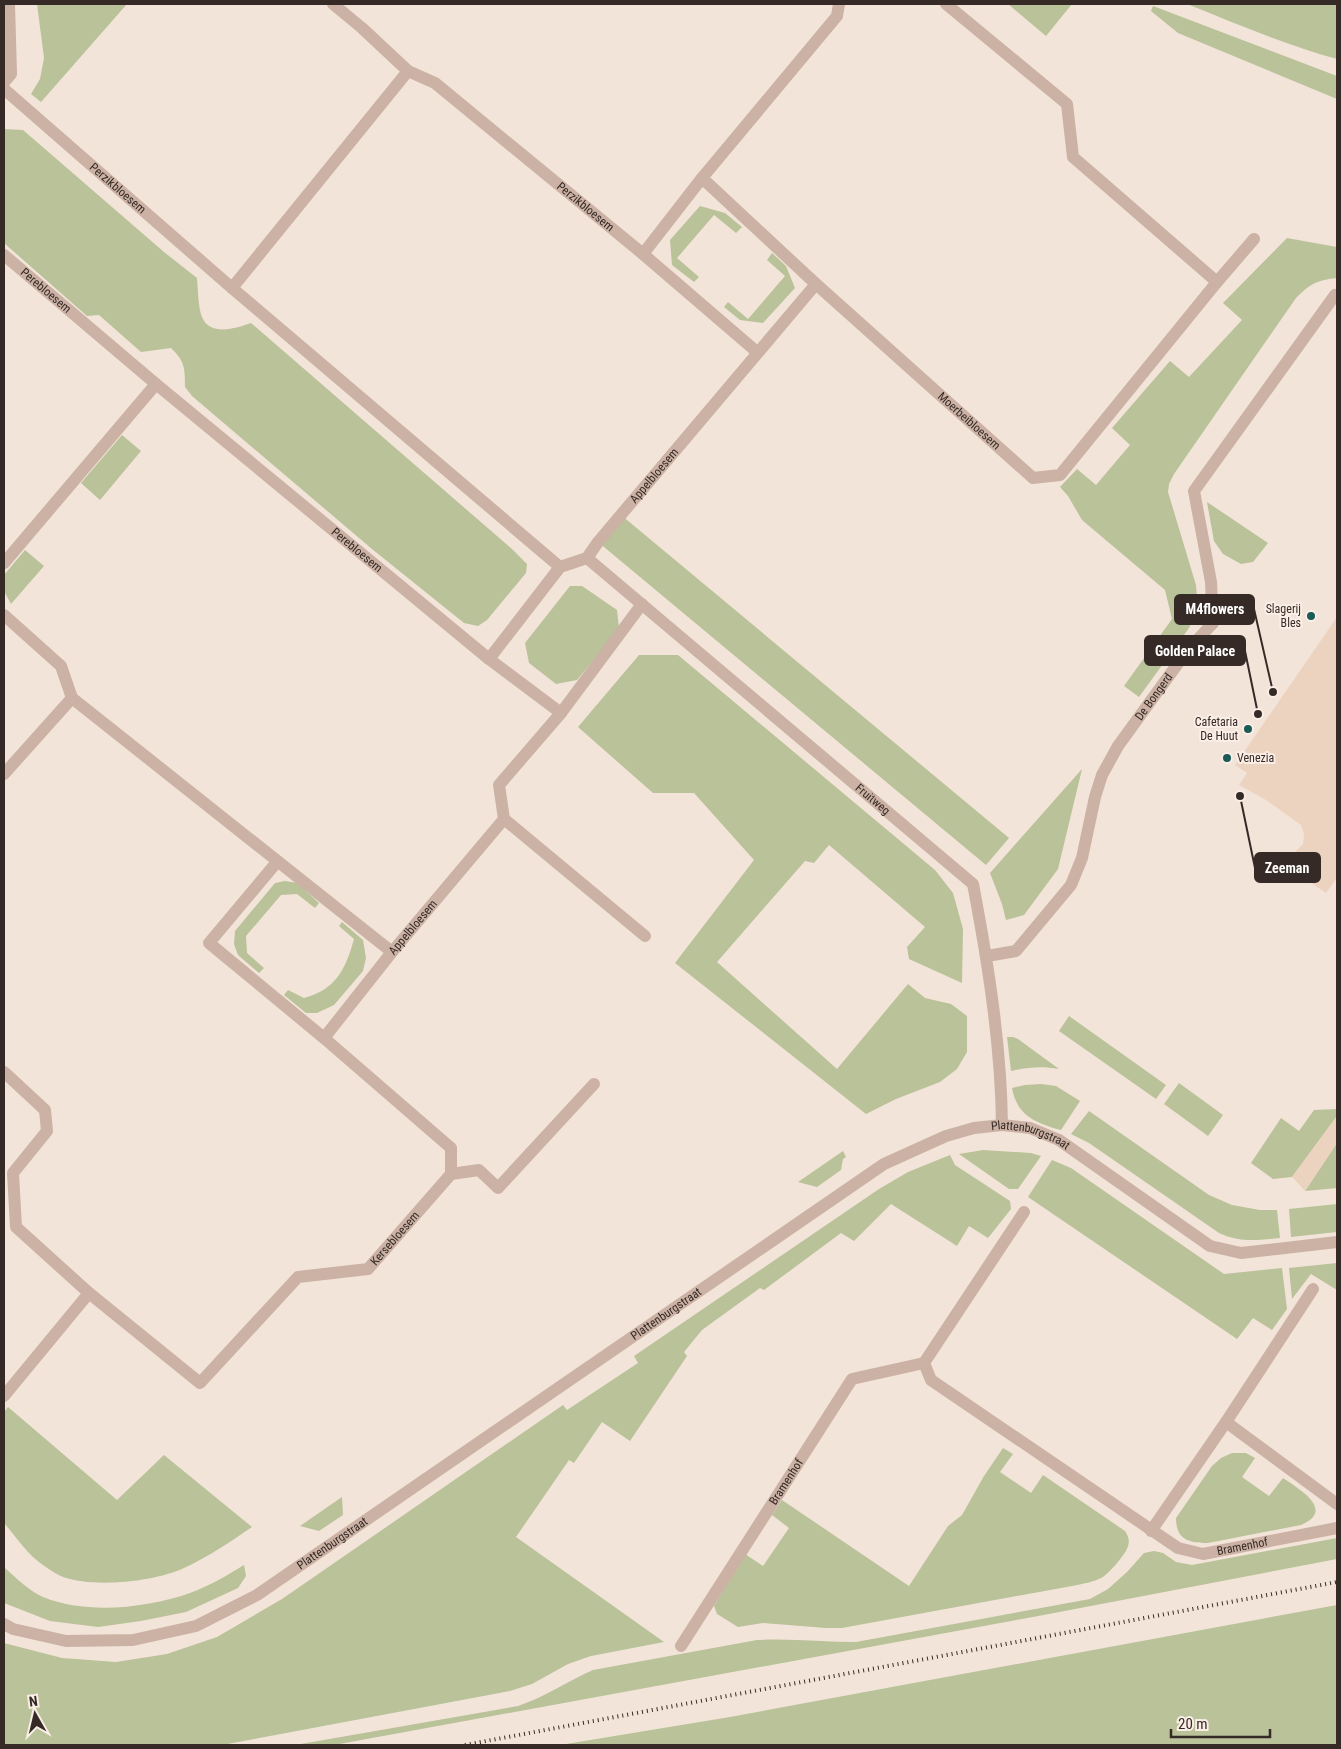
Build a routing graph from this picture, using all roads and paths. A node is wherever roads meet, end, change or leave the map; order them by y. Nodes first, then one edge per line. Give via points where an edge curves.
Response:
1 (9, 4) edge
2 (333, 4) edge
3 (839, 4) edge
4 (946, 4) edge
5 (408, 71) junction
6 (4, 82) edge
7 (4, 89) edge
8 (702, 178) junction
9 (1254, 240) dead end
10 (642, 254) junction
11 (4, 255) edge
12 (1217, 282) junction
13 (816, 284) junction
14 (232, 288) junction
15 (1337, 296) edge
16 (757, 352) junction
17 (156, 384) junction
18 (587, 558) junction
19 (4, 563) edge
20 (560, 567) junction
21 (642, 604) junction
22 (4, 616) edge
23 (489, 659) junction
24 (72, 698) junction
25 (561, 713) junction
26 (4, 774) edge
27 (504, 819) junction
28 (277, 862) junction
29 (645, 936) dead end
30 (392, 952) junction
31 (987, 956) junction
32 (324, 1038) junction
33 (4, 1072) edge
34 (594, 1084) dead end
35 (1002, 1125) junction
36 (451, 1174) junction
37 (1024, 1212) dead end
38 (1337, 1242) edge
39 (1313, 1289) dead end
40 (89, 1293) junction
41 (924, 1363) junction
42 (4, 1396) edge
43 (1226, 1422) junction
44 (1337, 1504) edge
45 (1337, 1528) edge
46 (1151, 1531) junction
47 (4, 1624) edge
48 (681, 1646) dead end

1 - 6 street via 11,74
2 - 5 street, Perzikbloesem
3 - 8 street via 838,16
4 - 12 street via 1067,104 1073,157
5 - 10 street, Perzikbloesem via 435,83
5 - 14 street
7 - 14 street, Perzikbloesem
8 - 10 street
8 - 13 street, Moerbeibloesem
9 - 12 street, Moerbeibloesem
10 - 16 street, Perzikbloesem
11 - 17 street, Perebloesem
12 - 13 street, Moerbeibloesem via 1060,475 1033,478
13 - 16 street, Appelbloesem
14 - 20 street, Perzikbloesem
15 - 31 street, De Bongerd via 1194,491 1211,582 1213,623 1187,651 1118,746 1102,775 1082,858 1071,885 1016,951
16 - 18 street, Appelbloesem
17 - 19 street
17 - 23 street, Perebloesem
18 - 20 street
18 - 21 street, Fruitweg
20 - 23 street
21 - 25 street
21 - 31 street, Fruitweg via 973,884
22 - 24 street via 61,666
23 - 25 street, Perebloesem
24 - 26 street
24 - 28 street
25 - 27 street via 499,784
27 - 29 street
27 - 30 street, Appelbloesem
28 - 30 street
28 - 32 street via 209,943
30 - 32 street, Appelbloesem
31 - 35 street, Fruitweg via 1002,1081
32 - 36 street via 451,1148
33 - 40 street, Kersebloesem via 45,1110 47,1131 13,1173 16,1226
34 - 36 street via 498,1188 479,1170
35 - 38 street, Plattenburgstraat via 1030,1128 1059,1140 1210,1246 1241,1253
35 - 47 street, Plattenburgstraat via 946,1136 884,1164 257,1595 196,1626 133,1640 66,1641
36 - 40 street, Kersebloesem via 368,1269 298,1277 200,1384
37 - 41 street
39 - 43 street
40 - 42 street
41 - 46 street, Bramenhof via 931,1380
41 - 48 street, Bramenhof via 852,1379
43 - 44 street
43 - 46 street
45 - 46 street, Bramenhof via 1202,1554 1178,1548

